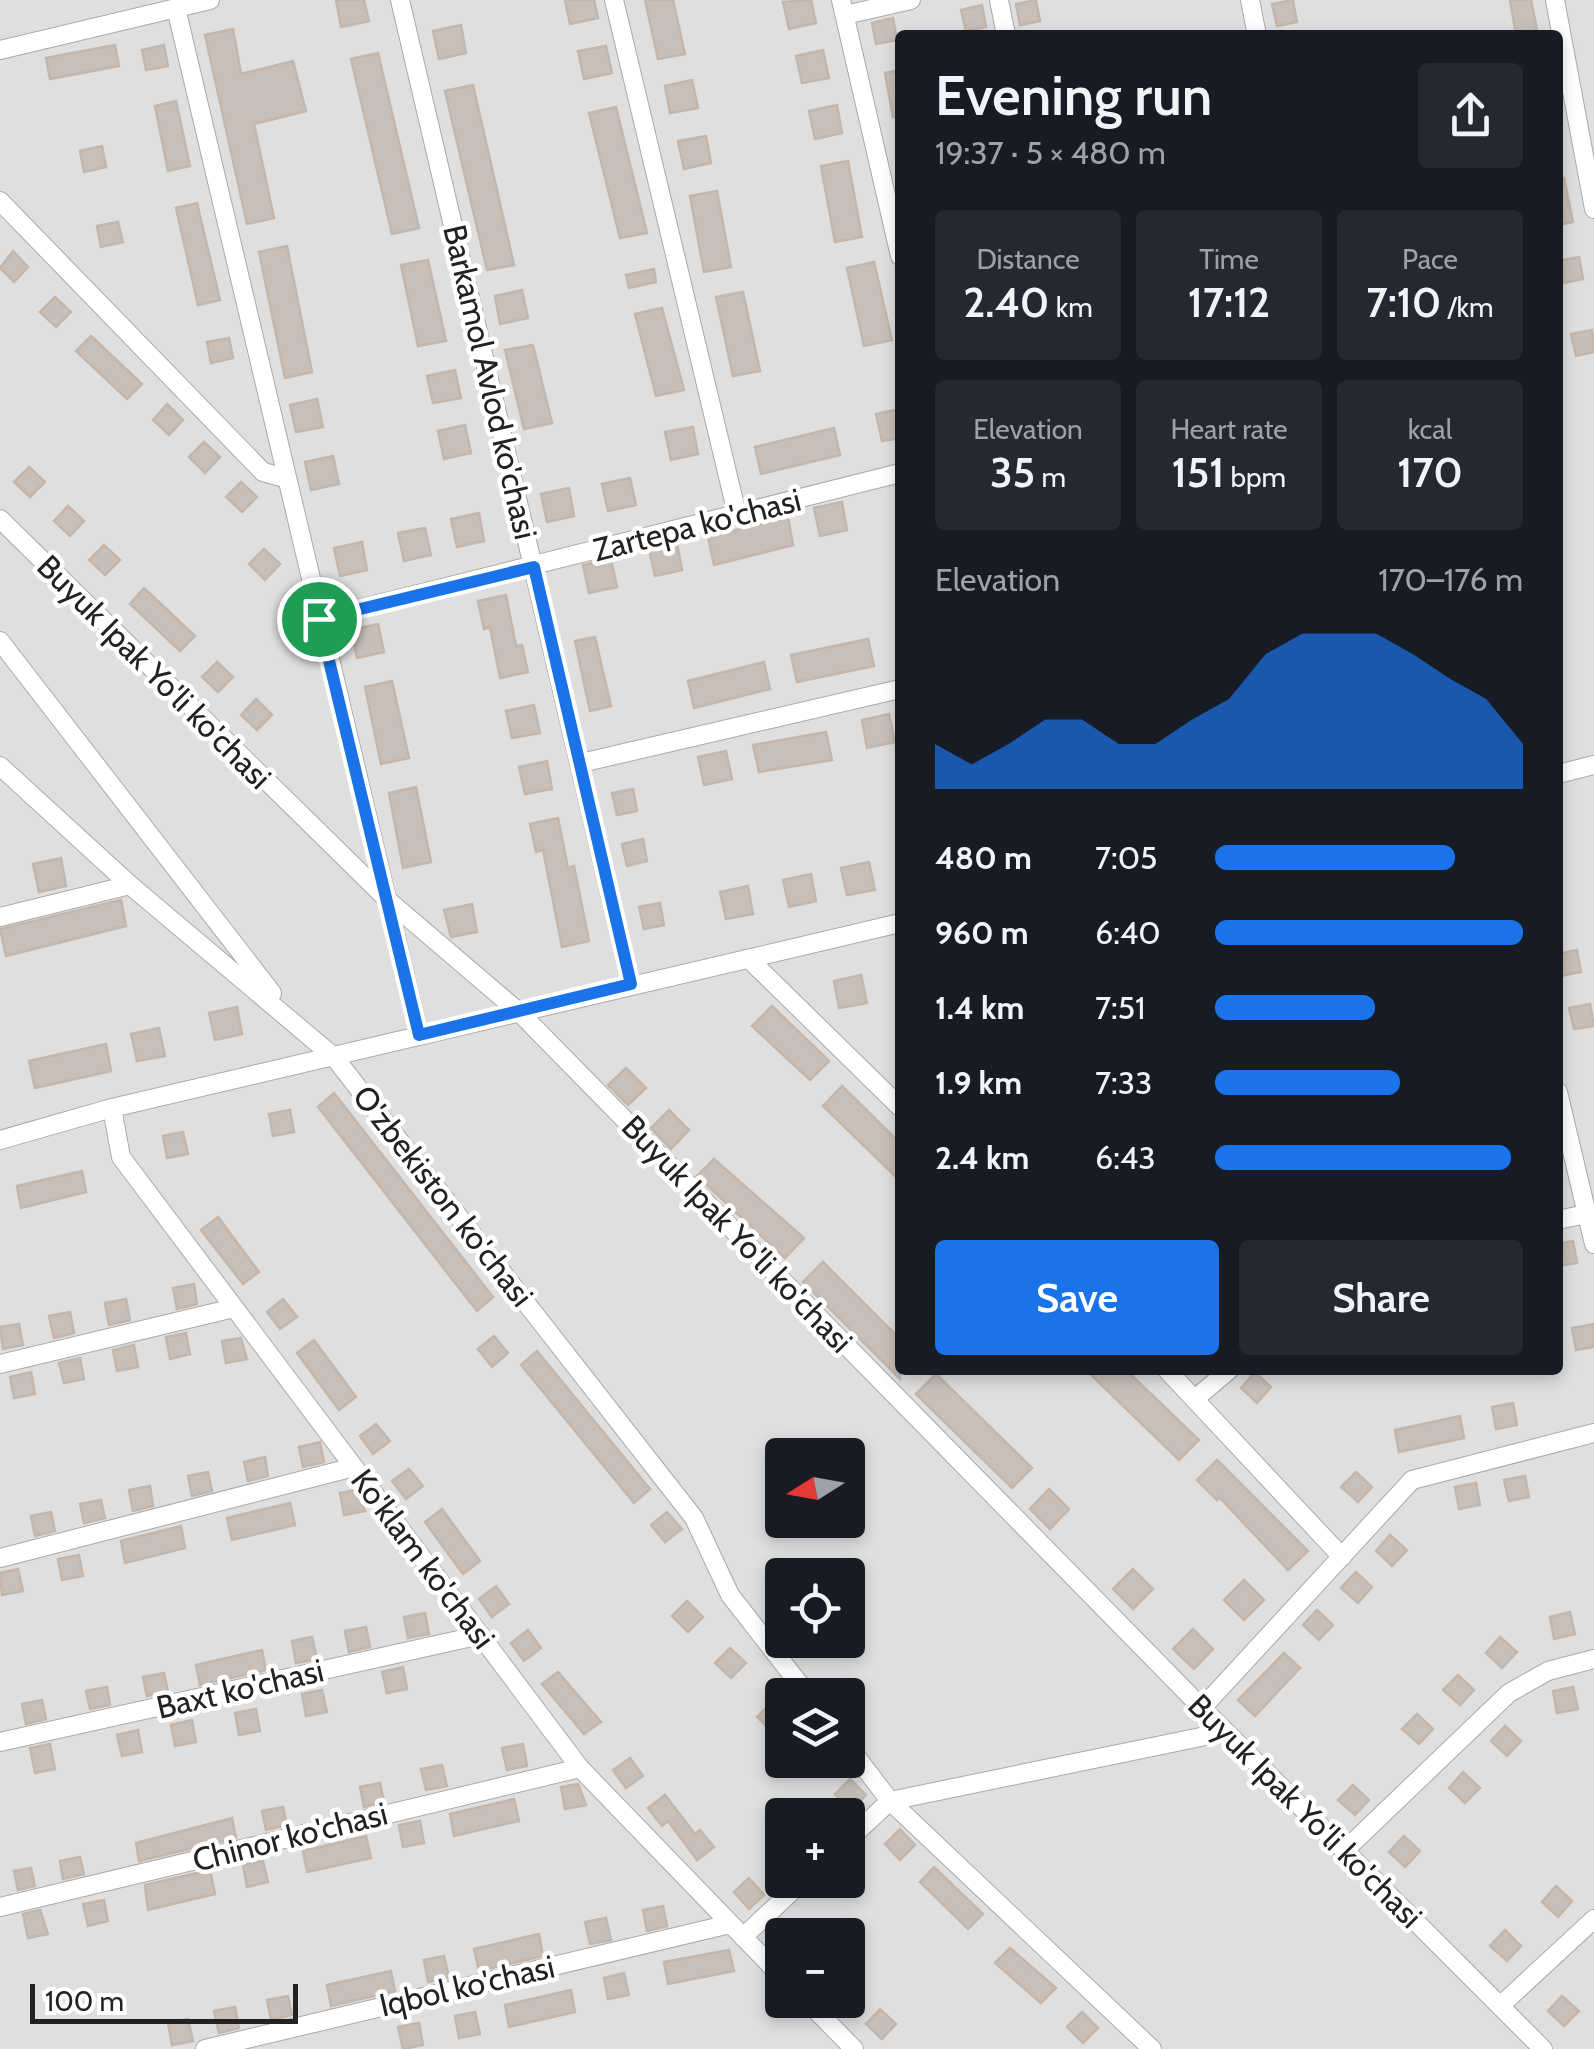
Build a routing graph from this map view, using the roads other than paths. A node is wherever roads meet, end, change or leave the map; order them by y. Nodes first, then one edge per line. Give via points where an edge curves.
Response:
1 (210, 0) edge
2 (400, 0) edge
3 (614, 0) edge
4 (911, 0) edge
5 (1000, 0) edge
6 (1250, 0) edge
7 (1555, 0) edge
8 (176, 8) junction
9 (843, 8) edge
10 (1005, 30) edge
11 (1256, 30) edge
12 (1563, 30) edge
13 (1563, 32) edge
14 (0, 50) edge
15 (1585, 119) edge
16 (0, 201) edge
17 (1594, 209) edge
18 (895, 234) edge
19 (895, 473) edge
20 (285, 478) junction
21 (738, 514) junction
22 (0, 519) edge
23 (534, 567) junction
24 (319, 619) junction
25 (0, 641) edge
26 (895, 689) edge
27 (581, 763) junction
28 (1594, 765) edge
29 (0, 766) edge
30 (1563, 773) edge
31 (130, 884) junction
32 (390, 902) junction
33 (0, 917) edge
34 (895, 924) edge
35 (749, 959) junction
36 (631, 984) junction
37 (520, 1012) junction
38 (294, 1021) junction
39 (419, 1035) junction
40 (334, 1057) junction
41 (895, 1102) edge
42 (112, 1108) junction
43 (1563, 1114) edge
44 (0, 1140) edge
45 (1586, 1214) junction
46 (1563, 1219) edge
47 (1594, 1244) edge
48 (234, 1308) junction
49 (0, 1364) edge
50 (1172, 1375) edge
51 (1224, 1375) edge
52 (1196, 1398) junction
53 (1594, 1433) edge
54 (354, 1467) junction
55 (1342, 1557) junction
56 (0, 1558) edge
57 (481, 1635) junction
58 (1594, 1659) edge
59 (795, 1678) edge
60 (1202, 1708) junction
61 (1225, 1732) junction
62 (0, 1742) edge
63 (580, 1768) junction
64 (865, 1768) edge
65 (890, 1801) junction
66 (865, 1824) edge
67 (1344, 1851) junction
68 (780, 1898) edge
69 (0, 1907) edge
70 (1594, 1919) edge
71 (736, 1930) junction
72 (765, 1960) edge
73 (1500, 2006) junction
74 (824, 2018) edge
75 (205, 2049) edge
76 (854, 2049) edge
77 (1152, 2049) edge
78 (1543, 2049) edge

1 - 8 street
2 - 23 street, Barkamol Avlod ko'chasi
3 - 21 street
4 - 9 street
5 - 10 street
6 - 11 street
7 - 12 street
8 - 14 street
8 - 20 street
9 - 18 street
13 - 15 street
15 - 17 street
16 - 20 street via 263,472
19 - 21 street, Zartepa ko'chasi
20 - 24 street
21 - 23 street, Zartepa ko'chasi
22 - 32 street, Buyuk Ipak Yo'li ko'chasi
23 - 24 street, Zartepa ko'chasi
23 - 27 street, Barkamol Avlod ko'chasi
24 - 32 street
25 - 38 street
26 - 27 street
27 - 36 street, Barkamol Avlod ko'chasi
28 - 30 street
29 - 31 street, O'zbekiston ko'chasi
31 - 33 street
31 - 38 street, O'zbekiston ko'chasi
32 - 37 street, Buyuk Ipak Yo'li ko'chasi
32 - 39 street
34 - 35 street
35 - 36 street
35 - 41 street
36 - 37 street
37 - 39 street
37 - 60 street, Buyuk Ipak Yo'li ko'chasi
38 - 40 street, O'zbekiston ko'chasi
39 - 40 street
40 - 42 street
40 - 59 street, O'zbekiston ko'chasi via 694,1518 730,1595
42 - 44 street
42 - 48 street, Ko'klam ko'chasi via 121,1157
43 - 45 street
45 - 46 street
45 - 47 street
48 - 49 street
48 - 54 street, Ko'klam ko'chasi
50 - 52 street
51 - 52 street
52 - 55 street
53 - 55 street via 1412,1480
54 - 56 street
54 - 57 street, Ko'klam ko'chasi
55 - 60 street
57 - 62 street, Baxt ko'chasi
57 - 63 street, Ko'klam ko'chasi
58 - 67 street via 1548,1671 1509,1694
60 - 61 street, Buyuk Ipak Yo'li ko'chasi
61 - 65 street
61 - 67 street, Buyuk Ipak Yo'li ko'chasi
63 - 69 street, Chinor ko'chasi
63 - 71 street, Ko'klam ko'chasi
64 - 65 street
65 - 66 street
65 - 77 street
67 - 73 street, Buyuk Ipak Yo'li ko'chasi
68 - 71 street
70 - 73 street
71 - 72 street, Ko'klam ko'chasi
71 - 75 street, Iqbol ko'chasi
73 - 78 street, Buyuk Ipak Yo'li ko'chasi
74 - 76 street

